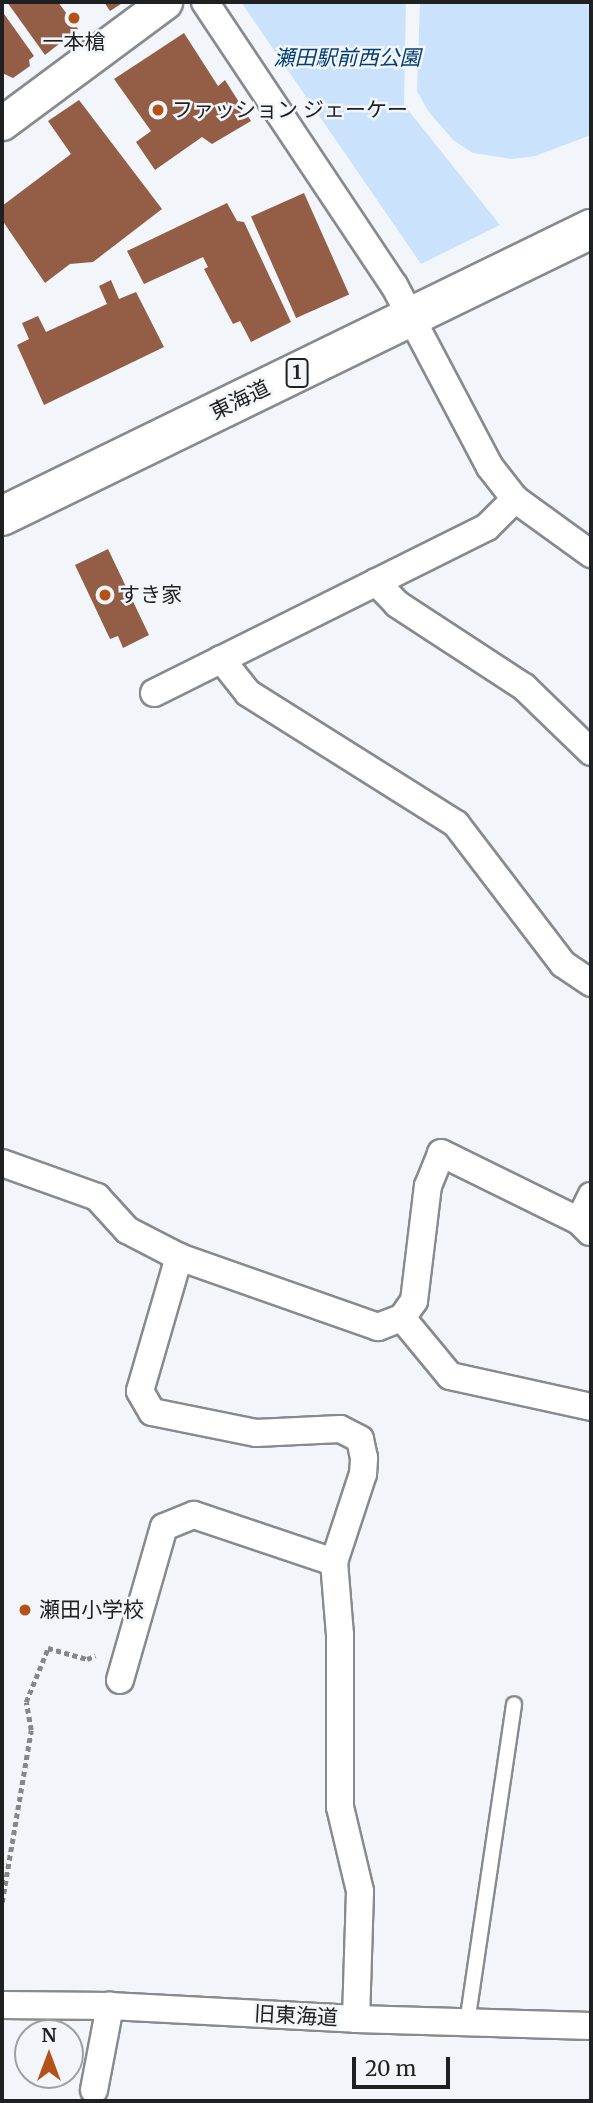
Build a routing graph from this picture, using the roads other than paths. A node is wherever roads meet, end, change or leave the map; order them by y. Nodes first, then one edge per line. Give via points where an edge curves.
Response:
1 (165, 2) edge
2 (205, 2) edge
3 (2, 123) edge
4 (591, 229) edge
5 (412, 317) junction
6 (515, 499) junction
7 (2, 516) edge
8 (591, 554) edge
9 (376, 582) junction
10 (221, 659) junction
11 (154, 692) dead end
12 (591, 752) edge
13 (591, 983) edge
14 (2, 1163) edge
15 (591, 1196) edge
16 (585, 1227) edge
17 (179, 1257) junction
18 (402, 1318) junction
19 (591, 1407) edge
20 (334, 1562) junction
21 (116, 1665) road end
22 (514, 1704) dead end
23 (2, 2005) edge
24 (110, 2006) junction
25 (356, 2019) junction
26 (467, 2022) junction
27 (591, 2026) edge
28 (94, 2090) dead end

1 - 3 street
2 - 5 street
4 - 5 highway, 東海道 / 1
5 - 6 street via 490,467
5 - 7 highway, 東海道 / 1
6 - 8 street
6 - 9 street via 487,527
9 - 10 street
9 - 12 street via 397,604 523,687
10 - 11 street
10 - 13 street via 248,692 456,824 563,964
14 - 17 street via 97,1196 127,1230
15 - 16 street
16 - 18 street via 441,1153 428,1186 414,1301
17 - 18 street via 378,1326
17 - 20 street via 140,1391 152,1412 256,1433 341,1429 360,1439 363,1474
18 - 19 street via 450,1376
20 - 21 street via 194,1515 164,1527
20 - 25 street via 341,1635 340,1807 360,1891
22 - 26 lane
23 - 24 street, 旧東海道
24 - 25 street, 旧東海道
24 - 28 street
25 - 26 street, 旧東海道
26 - 27 street, 旧東海道

